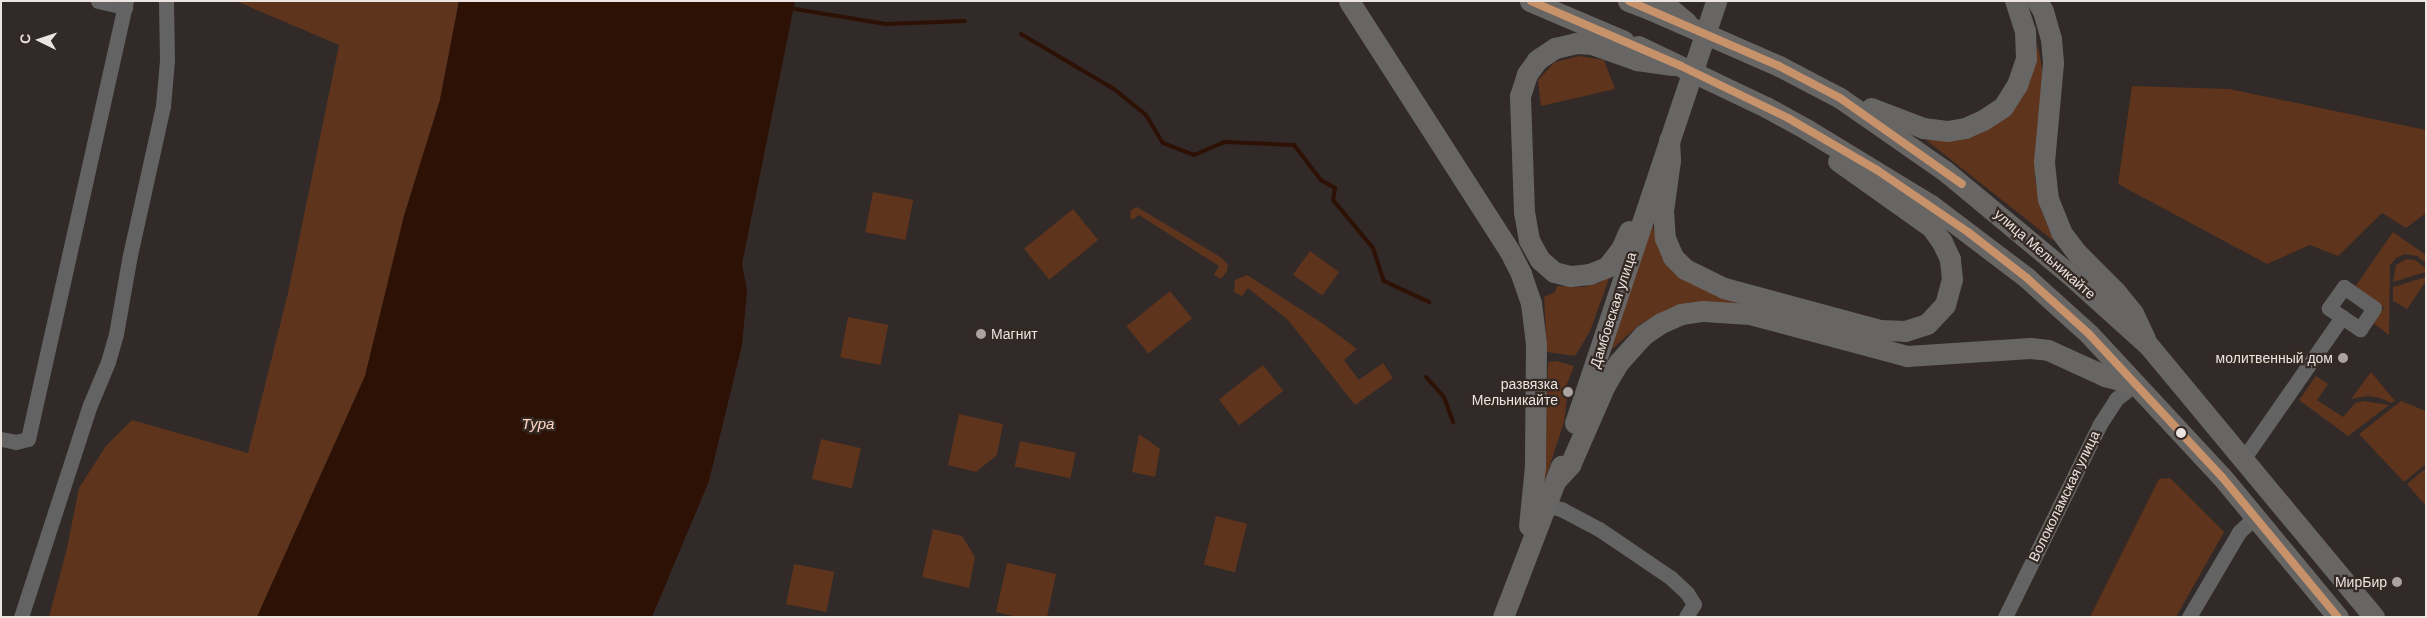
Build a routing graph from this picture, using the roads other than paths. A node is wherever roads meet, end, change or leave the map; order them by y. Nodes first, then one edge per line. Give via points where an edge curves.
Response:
1 (98, 1) edge
2 (166, 1) edge
3 (1349, 1) edge
4 (1530, 1) edge
5 (1628, 1) edge
6 (1716, 1) edge
7 (2015, 1) edge
8 (2037, 1) edge
9 (125, 4) edge
10 (1656, 6) edge
11 (1638, 53) junction
12 (1840, 98) junction
13 (1806, 128) junction
14 (1669, 140) junction
15 (1656, 182) junction
16 (2342, 317) dead end
17 (2149, 346) junction
18 (2135, 384) junction
19 (1, 439) edge
20 (2244, 458) junction
21 (1556, 480) junction
22 (1546, 505) junction
23 (2255, 517) junction
24 (2299, 526) junction
25 (2279, 545) junction
26 (1524, 560) junction
27 (21, 617) edge
28 (1504, 617) edge
29 (1686, 617) edge
30 (2006, 617) edge
31 (2188, 617) edge
32 (2338, 617) edge
33 (2374, 617) edge

1 - 9 street
2 - 27 street via 163,106 116,334
3 - 26 main road via 1510,252 1531,303 1536,344 1534,466
4 - 11 main road
5 - 10 main road, улица Мельникайте
6 - 14 main road, Дамбовская улица
7 - 12 main road via 2025,31 2026,59 2017,85 2003,107 1983,120 1964,128 1923,128
8 - 17 main road via 2051,39 2053,63 2044,162 2048,199 2061,232 2133,313
9 - 19 street via 28,439 16,442
10 - 12 main road, улица Мельникайте, bridge via 1691,27 1779,66
11 - 13 main road, bridge via 1682,66
11 - 15 main road via 1576,43 1555,48 1538,60 1527,74 1520,96 1524,212 1529,240 1540,260 1554,272 1570,276 1590,274 1606,267 1621,249
12 - 17 main road, улица Мельникайте via 1990,206
13 - 14 main road via 1838,162 1932,227 1942,242 1950,259 1952,280 1945,305 1927,324 1905,331 1880,330 1724,288 1685,269 1673,258 1665,238 1663,211 1670,160
13 - 18 main road via 1931,205 2028,278 2089,334
14 - 15 main road, Дамбовская улица
15 - 21 main road, Дамбовская улица
16 - 20 street
17 - 20 main road, улица Мельникайте
18 - 21 main road via 2106,376 2048,350 2030,348 1907,356 1750,314 1703,311 1681,314 1643,335 1618,363 1605,385 1574,458
18 - 23 main road
18 - 30 street, Волоколамская улица via 2116,399 2100,424
20 - 24 main road, улица Мельникайте
21 - 22 main road, Дамбовская улица
22 - 26 main road, Дамбовская улица
22 - 29 street via 1591,525 1671,578 1694,604
23 - 25 main road
23 - 31 street via 2239,532
24 - 25 main road via 2302,538 2299,547 2291,549
24 - 33 main road, улица Мельникайте
25 - 32 main road
26 - 28 main road, Дамбовская улица

